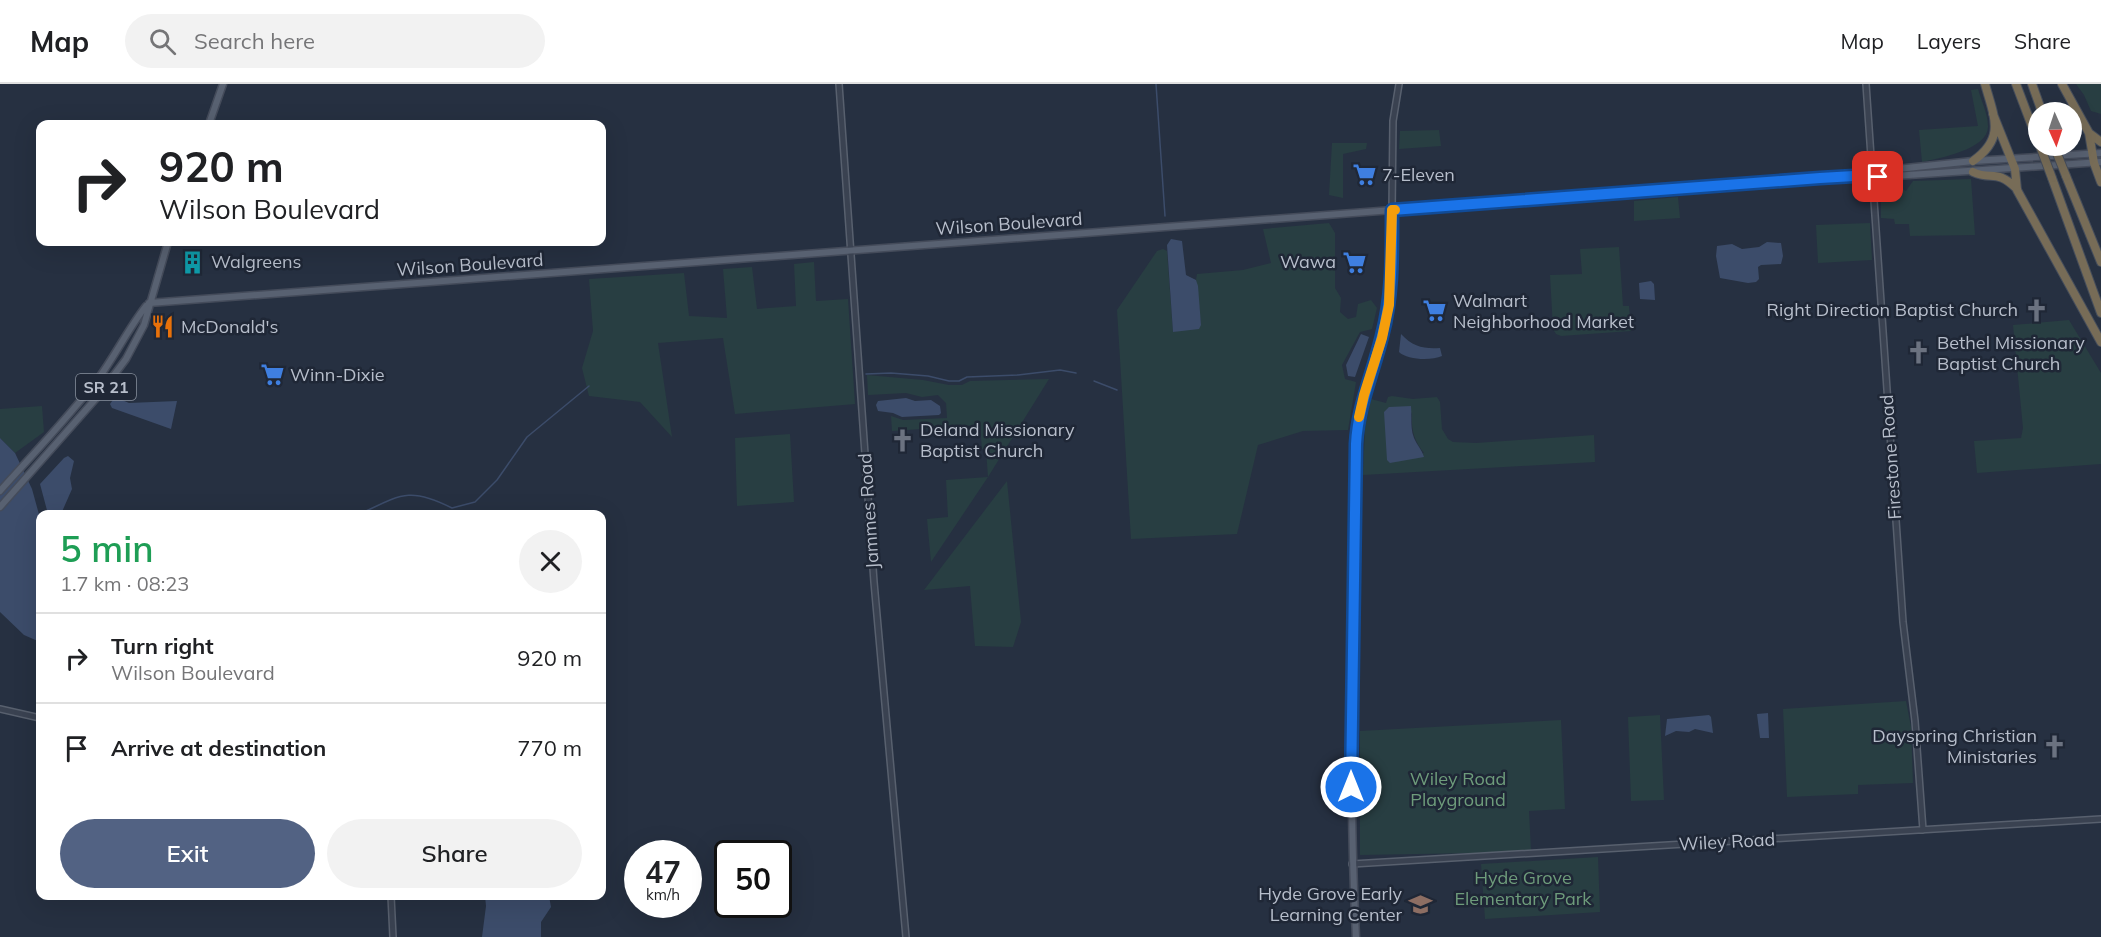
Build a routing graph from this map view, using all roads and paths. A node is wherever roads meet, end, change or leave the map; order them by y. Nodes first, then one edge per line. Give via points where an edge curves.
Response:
1 (223, 84) edge
2 (839, 84) edge
3 (1399, 84) edge
4 (1866, 84) edge
5 (1985, 84) edge
6 (2016, 84) edge
7 (2032, 84) edge
8 (2062, 84) edge
9 (2038, 102) edge
10 (1993, 114) junction
11 (2028, 115) edge
12 (210, 120) edge
13 (2089, 133) junction
14 (2101, 142) edge
15 (2101, 153) edge
16 (2092, 154) junction
17 (2044, 156) edge
18 (2058, 156) edge
19 (2011, 158) junction
20 (1973, 161) junction
21 (2097, 163) edge
22 (2015, 169) junction
23 (1973, 172) junction
24 (1871, 175) junction
25 (2101, 182) edge
26 (2017, 190) junction
27 (1392, 210) junction
28 (167, 246) edge
29 (851, 251) junction
30 (2101, 262) edge
31 (149, 303) junction
32 (2101, 313) edge
33 (2101, 342) edge
34 (0, 491) edge
35 (0, 507) edge
36 (0, 709) edge
37 (36, 717) edge
38 (2101, 819) edge
39 (1923, 830) junction
40 (1352, 864) junction
41 (391, 900) edge
42 (393, 937) edge
43 (906, 937) edge
44 (1356, 937) edge

1 - 12 main road
2 - 29 street, Jammes Road
3 - 27 street
4 - 24 street, Firestone Road
5 - 10 highway
6 - 11 highway
7 - 9 highway
8 - 13 highway
10 - 19 highway
10 - 20 highway via 1993,141
13 - 14 highway
13 - 16 highway
15 - 16 main road, Wilson Boulevard
16 - 19 main road, Wilson Boulevard
16 - 21 highway
17 - 32 highway, bridge
18 - 30 highway, bridge
19 - 20 main road, Wilson Boulevard
19 - 22 highway
20 - 24 main road, Wilson Boulevard via 1878,171
21 - 22 main road, Wilson Boulevard
21 - 25 highway
22 - 23 main road, Wilson Boulevard
22 - 26 highway
23 - 24 main road, Wilson Boulevard
23 - 26 highway via 1999,176
24 - 27 main road, Wilson Boulevard
24 - 39 street, Firestone Road via 1905,645 1916,721
26 - 33 highway
27 - 29 main road, Wilson Boulevard
27 - 40 main road via 1389,305 1361,405 1355,450
28 - 31 main road, SR 21
29 - 31 main road, Wilson Boulevard
29 - 43 street, Jammes Road via 874,582
31 - 34 main road, SR 21 via 90,390
31 - 35 main road, SR 21 via 144,325 116,374
36 - 37 street
38 - 39 street, Wiley Road
39 - 40 street, Wiley Road
40 - 44 main road
41 - 42 street

